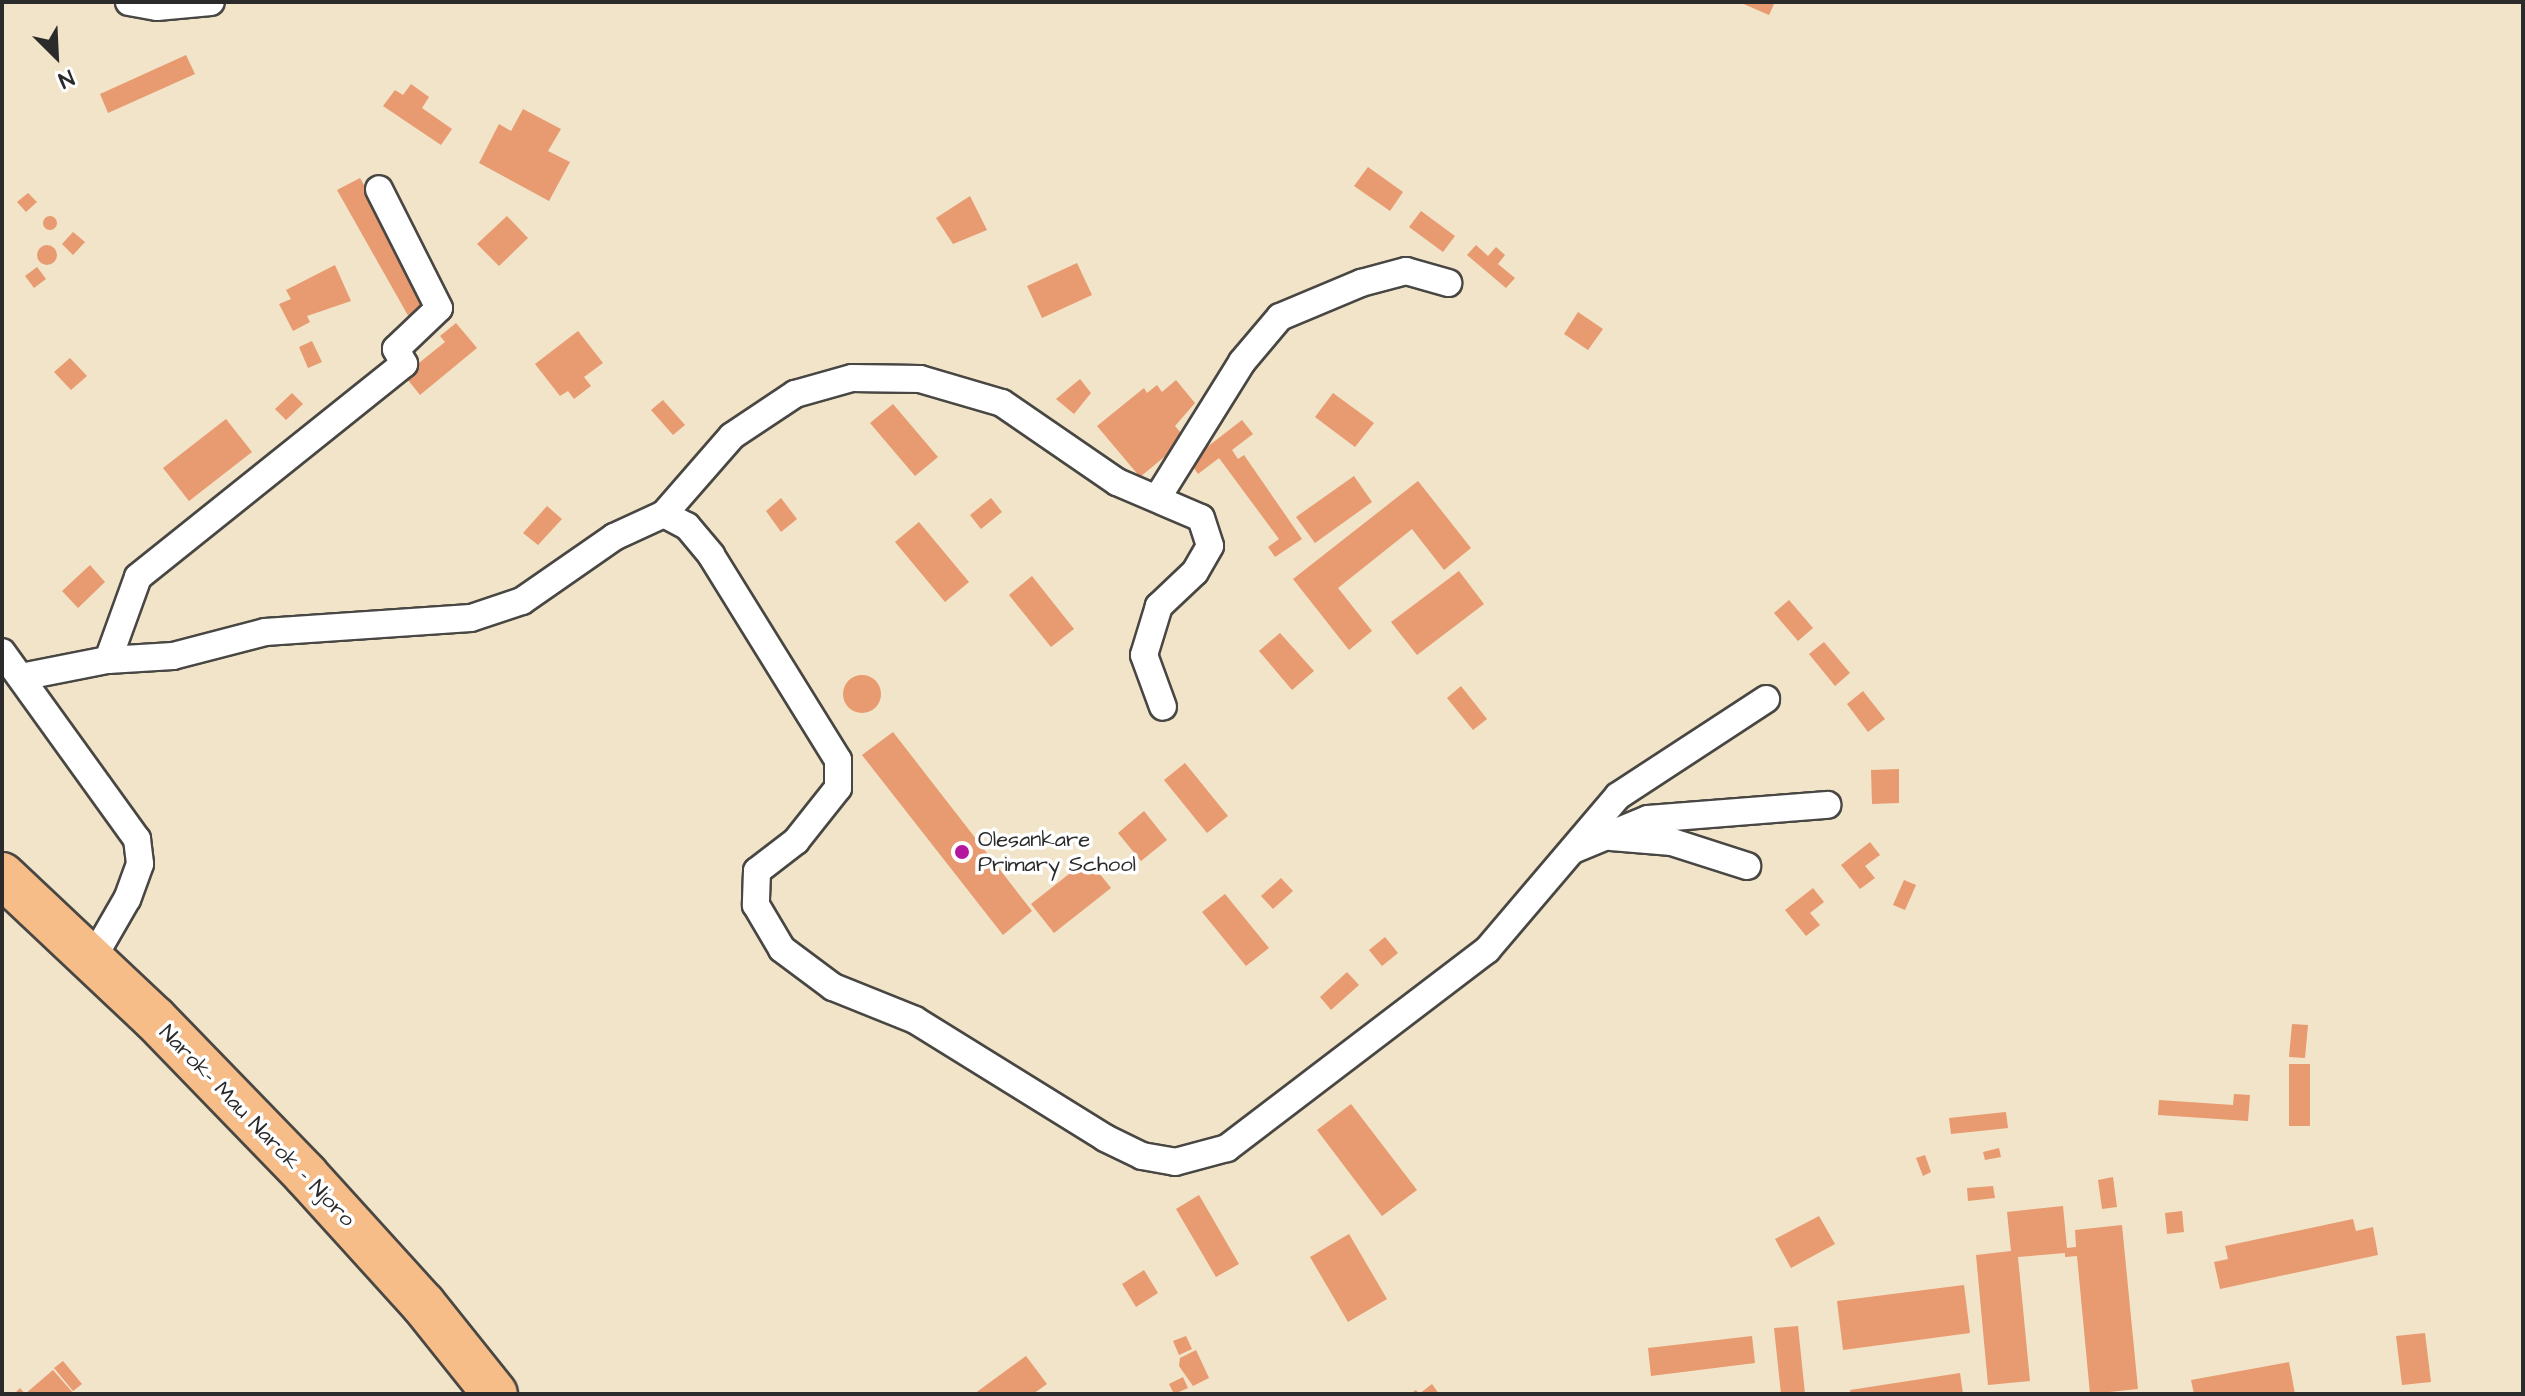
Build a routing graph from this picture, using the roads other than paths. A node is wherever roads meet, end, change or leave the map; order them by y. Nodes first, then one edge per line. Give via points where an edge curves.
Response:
1 (129, 2) edge
2 (211, 2) edge
3 (379, 189) dead end
4 (1448, 283) dead end
5 (1158, 497) junction
6 (664, 514) junction
7 (2, 652) edge
8 (108, 660) junction
9 (21, 677) junction
10 (1766, 699) dead end
11 (1163, 707) dead end
12 (1827, 805) dead end
13 (1607, 836) junction
14 (1566, 853) junction
15 (1747, 866) dead end
16 (2, 875) edge
17 (93, 958) junction
18 (495, 1394) edge

1 - 2 street via 157,7
3 - 8 street via 439,308 396,349 404,364 394,376 138,577
4 - 5 street via 1406,271 1280,317 1242,362
5 - 6 street via 1117,482 1002,403 920,379 852,378 795,394 732,436
5 - 11 street via 1201,518 1210,546 1195,572 1159,606 1144,655
6 - 8 street via 614,537 522,601 471,618 265,632 173,656
6 - 14 street via 687,526 711,555 838,760 838,788 796,841 757,871 756,905 782,949 833,987 915,1020 1055,1109 1142,1156 1175,1162 1239,1139 1487,950
7 - 9 street
8 - 9 street
9 - 17 street via 137,839 140,864 127,899
10 - 14 street via 1618,796
12 - 13 street via 1648,819
13 - 14 street
13 - 15 street via 1672,842
16 - 17 highway, Narok- Mau Narok - Njoro
17 - 18 highway, Narok- Mau Narok - Njoro via 355,1227

